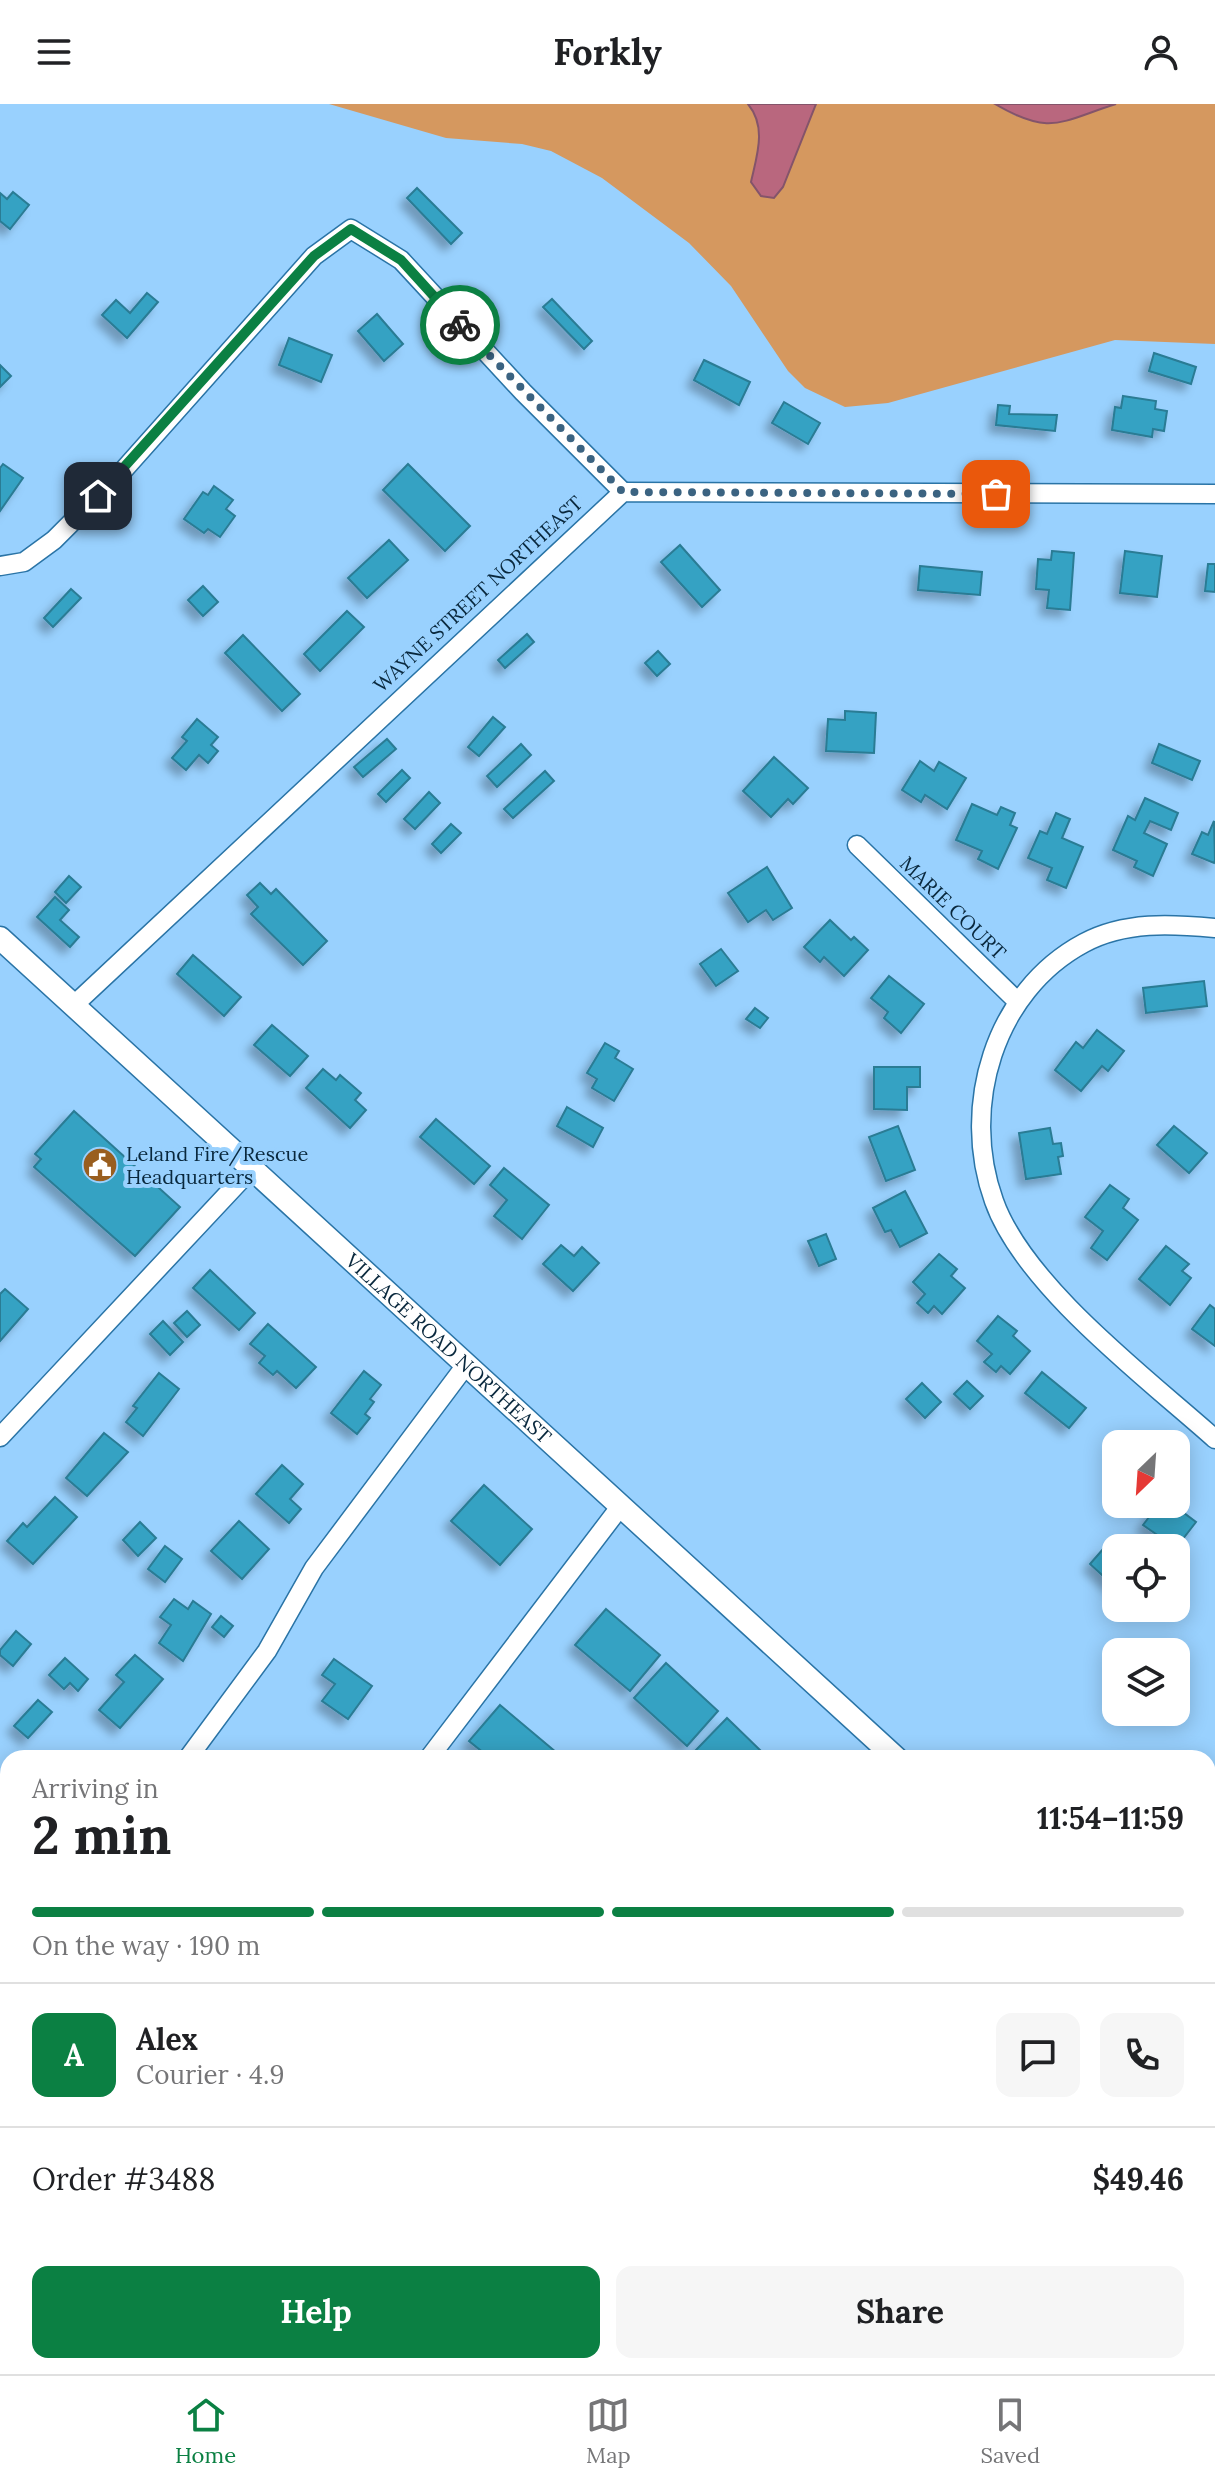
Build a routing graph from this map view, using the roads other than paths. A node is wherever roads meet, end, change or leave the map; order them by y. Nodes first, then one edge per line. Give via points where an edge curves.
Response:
1 (623, 492) junction
2 (1215, 494) edge
3 (0, 566) edge
4 (857, 845) dead end
5 (1215, 928) edge
6 (0, 938) edge
7 (1018, 1002) junction
8 (74, 1005) junction
9 (252, 1168) junction
10 (466, 1365) junction
11 (0, 1437) edge
12 (1215, 1439) edge
13 (620, 1507) junction
14 (194, 1750) edge
15 (435, 1750) edge
16 (887, 1750) edge

1 - 2 street
1 - 3 street via 401,260 351,229 314,256 120,474 54,540 24,562
1 - 8 street, WAYNE STREET NORTHEAST
4 - 7 street, MARIE COURT
5 - 7 street via 1168,923 1131,927 1085,942
6 - 8 main road, VILLAGE ROAD NORTHEAST
7 - 12 street via 987,1067 979,1124 994,1201 1036,1269 1097,1333
8 - 9 main road, VILLAGE ROAD NORTHEAST
9 - 10 main road, VILLAGE ROAD NORTHEAST
9 - 11 street
10 - 13 main road, VILLAGE ROAD NORTHEAST
10 - 14 street via 314,1568 267,1651
13 - 15 street
13 - 16 main road, VILLAGE ROAD NORTHEAST

